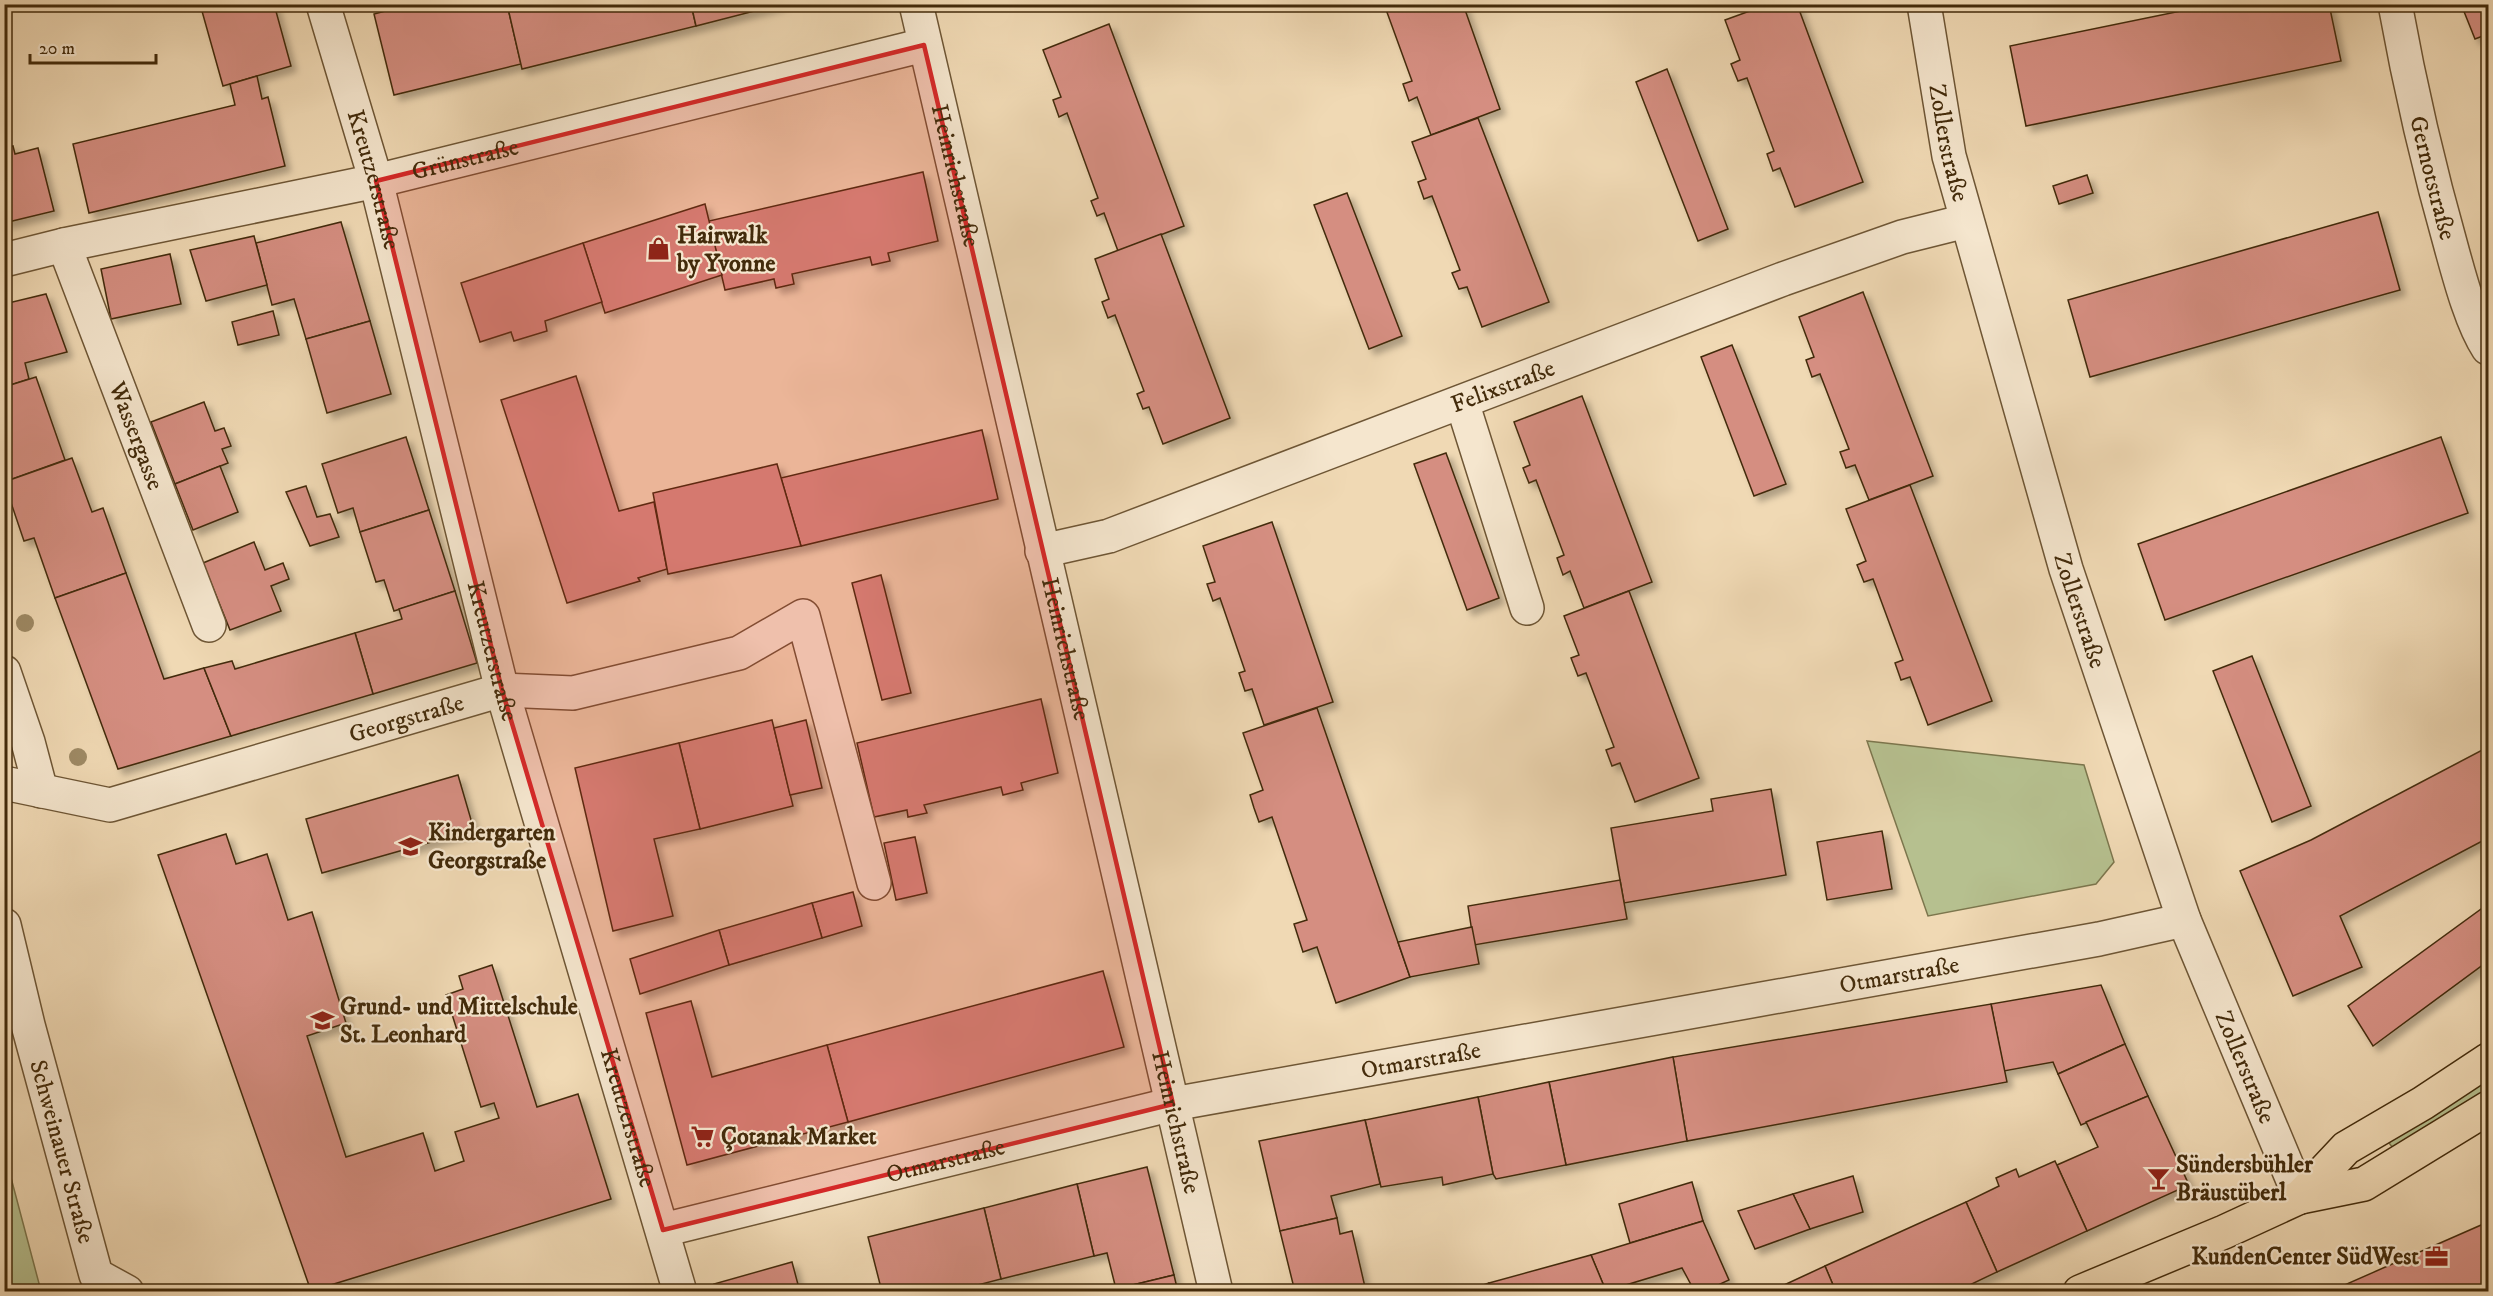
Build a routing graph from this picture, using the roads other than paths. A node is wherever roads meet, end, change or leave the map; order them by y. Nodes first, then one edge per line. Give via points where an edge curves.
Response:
1 (323, 4) edge
2 (916, 4) edge
3 (1924, 4) edge
4 (2395, 4) edge
5 (924, 45) junction
6 (376, 181) junction
7 (1966, 221) junction
8 (64, 246) junction
9 (4, 260) edge
10 (2488, 348) edge
11 (1462, 402) junction
12 (1042, 551) junction
13 (1527, 608) dead end
14 (209, 625) dead end
15 (4, 672) edge
16 (502, 690) junction
17 (4, 783) edge
18 (41, 791) junction
19 (874, 882) dead end
20 (2184, 920) junction
21 (4, 925) edge
22 (2488, 1060) edge
23 (1173, 1104) junction
24 (2488, 1108) edge
25 (2300, 1197) junction
26 (663, 1230) junction
27 (127, 1292) edge
28 (680, 1292) edge
29 (1216, 1292) edge
30 (2080, 1292) edge

1 - 6 street, Kreutzerstraße
2 - 5 street, Heinrichstraße
3 - 7 street, Zollerstraße via 1949,156
4 - 10 street, Gernotstraße via 2440,206 2463,287
5 - 6 street, Grünstraße
5 - 12 street, Heinrichstraße
6 - 8 street, Grünstraße
6 - 16 street, Kreutzerstraße
7 - 11 street, Felixstraße via 1902,237 1783,279
7 - 20 street, Zollerstraße via 2066,569
8 - 9 street, Grünstraße
8 - 14 street, Wassergasse
11 - 12 street, Felixstraße via 1109,537
11 - 13 street
12 - 23 street, Heinrichstraße
15 - 18 street
16 - 18 street, Georgstraße via 110,805
16 - 19 street, Georgstraße via 573,693 739,652 803,616
16 - 26 street, Kreutzerstraße
17 - 18 street, Georgstraße
20 - 23 street, Otmarstraße via 2099,939
20 - 25 street, Zollerstraße
21 - 27 street, Schweinauer Straße via 96,1275
22 - 25 main road via 2346,1148
23 - 26 street, Otmarstraße
23 - 29 street, Heinrichstraße
24 - 25 main road via 2364,1184
25 - 30 main road
26 - 28 street, Kreutzerstraße

